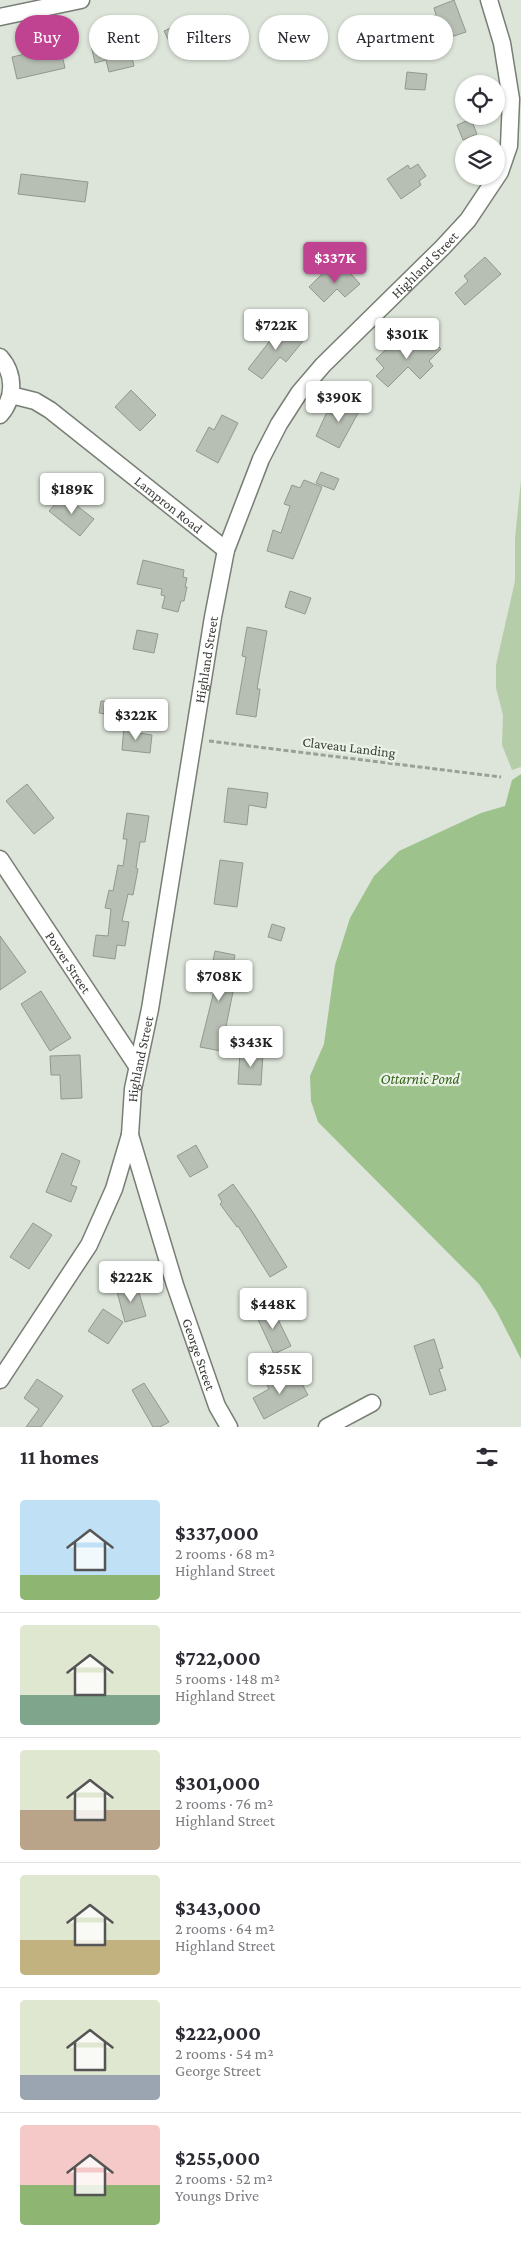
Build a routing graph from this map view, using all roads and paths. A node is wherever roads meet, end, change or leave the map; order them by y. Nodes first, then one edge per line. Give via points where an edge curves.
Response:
1 (80, 0) edge
2 (489, 0) edge
3 (0, 17) edge
4 (0, 357) edge
5 (10, 395) junction
6 (0, 415) edge
7 (226, 550) junction
8 (193, 739) junction
9 (501, 777) dead end
10 (0, 859) edge
11 (137, 1066) junction
12 (130, 1135) junction
13 (0, 1380) edge
14 (372, 1403) dead end
15 (229, 1427) edge
16 (327, 1427) edge

1 - 3 street
2 - 7 street, Highland Street via 502,43 511,98 509,146 500,172 474,212 449,240 342,345 299,393 261,459
4 - 5 street via 10,377
5 - 6 street
5 - 7 street, Lampron Road via 35,401 50,410
7 - 8 street, Highland Street
8 - 9 path, Claveau Landing
8 - 11 street, Highland Street via 150,1010
10 - 11 street, Power Street
11 - 12 street, Highland Street
12 - 13 street, Highland Street via 114,1189 93,1238
12 - 15 street, George Street via 174,1285 217,1406
14 - 16 street

